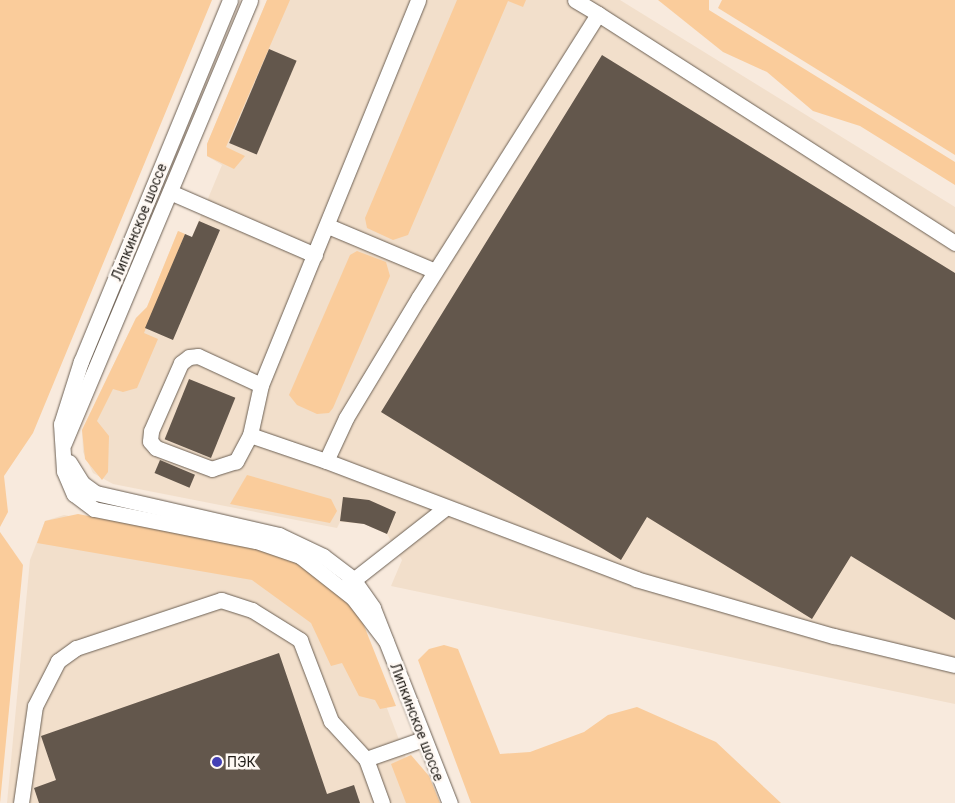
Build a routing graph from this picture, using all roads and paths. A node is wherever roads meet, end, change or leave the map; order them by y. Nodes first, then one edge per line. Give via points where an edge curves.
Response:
1 (230, 0) edge
2 (250, 0) edge
3 (418, 0) edge
4 (576, 0) edge
5 (598, 14) junction
6 (170, 192) junction
7 (328, 226) junction
8 (955, 243) edge
9 (315, 255) junction
10 (434, 271) junction
11 (260, 384) junction
12 (250, 435) junction
13 (62, 447) junction
14 (326, 461) junction
15 (68, 483) junction
16 (117, 498) junction
17 (444, 509) junction
18 (348, 584) junction
19 (955, 665) edge
20 (423, 739) junction
21 (366, 759) junction
22 (22, 803) edge
23 (382, 803) edge
24 (450, 803) edge

1 - 13 street, Липкинское шоссе via 81,361 61,424
2 - 6 street
3 - 7 street
4 - 5 street
5 - 8 street
5 - 10 street
6 - 9 street
6 - 13 street
7 - 9 street
7 - 10 street
9 - 11 street
10 - 14 street via 346,418
11 - 12 street
11 - 12 street via 198,356 189,357 181,363 151,431 150,441 156,448 212,469 236,461
12 - 14 street
13 - 15 street, Липкинское шоссе
13 - 16 street, Липкинское шоссе via 82,483 96,492
14 - 17 street
15 - 16 street via 96,497
15 - 18 street, Липкинское шоссе via 83,503 105,513 256,541 283,550
16 - 18 street, Липкинское шоссе via 279,535 322,556
17 - 18 street
17 - 19 street via 636,579 834,636
18 - 20 street, Липкинское шоссе via 386,641
20 - 21 street
20 - 24 street, Липкинское шоссе
21 - 22 street via 331,721 300,640 252,610 221,600 207,601 76,648 58,662 35,706
21 - 23 street

